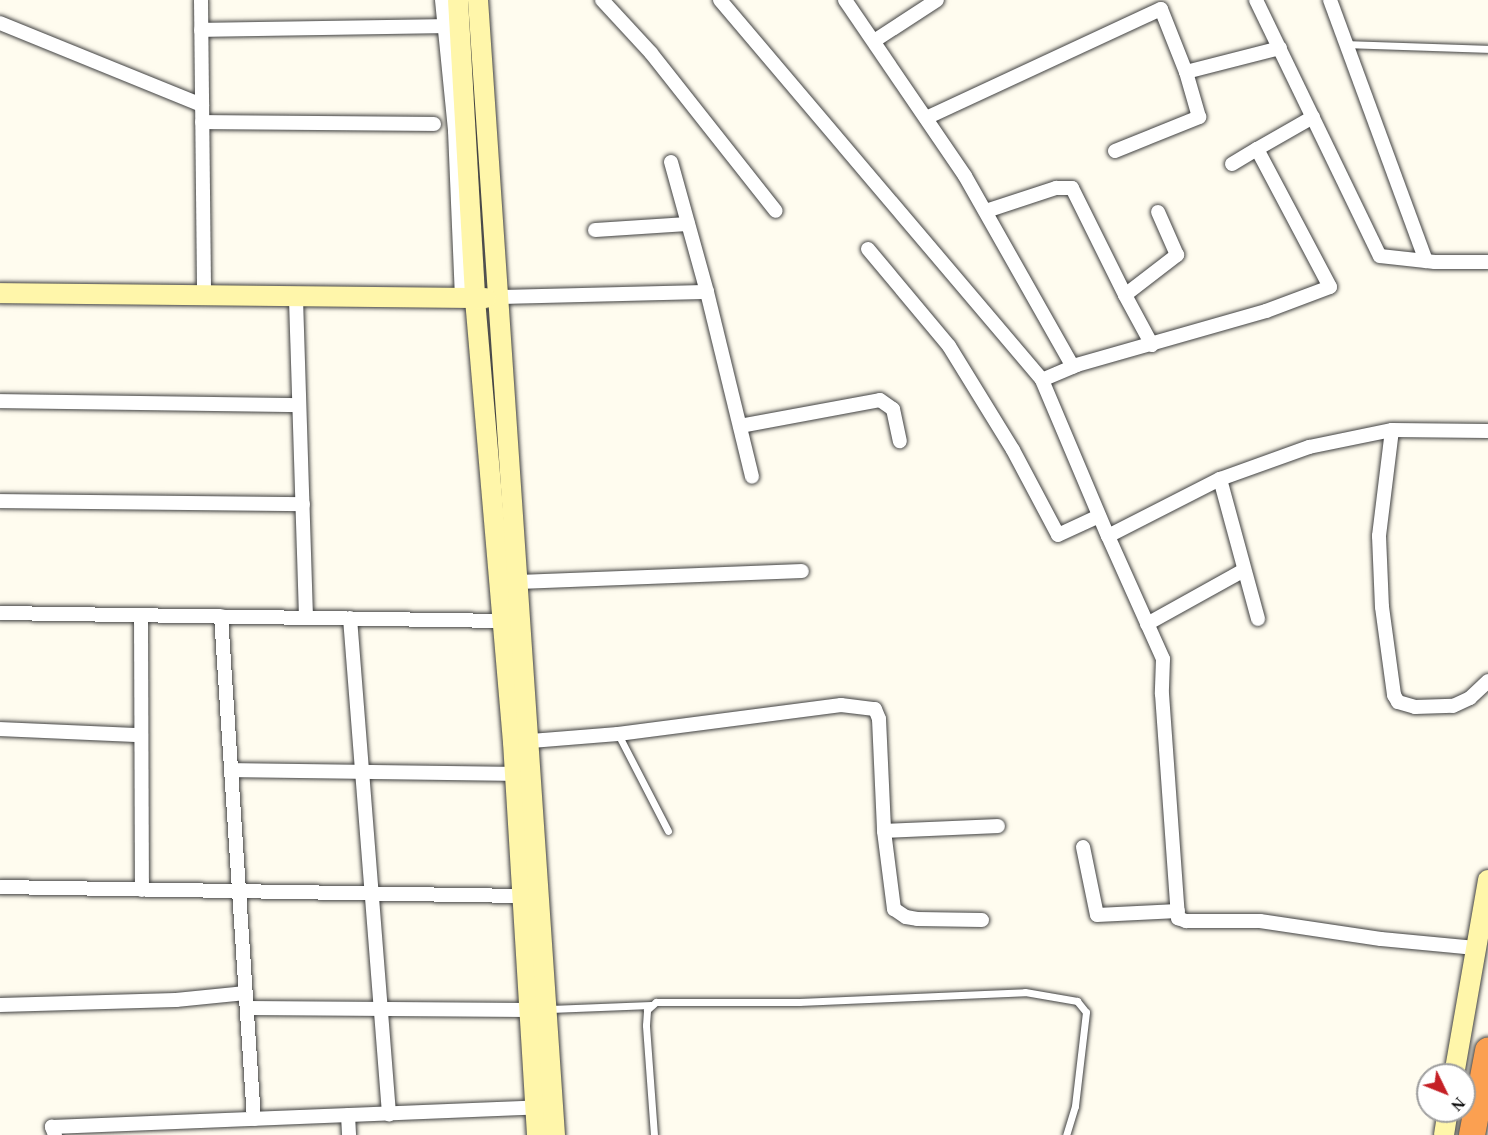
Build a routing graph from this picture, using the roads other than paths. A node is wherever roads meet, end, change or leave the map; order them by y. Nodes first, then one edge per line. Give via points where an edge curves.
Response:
1 (201, 0) edge
2 (442, 0) edge
3 (458, 0) edge
4 (478, 0) edge
5 (602, 0) edge
6 (720, 0) edge
7 (845, 0) edge
8 (937, 0) edge
9 (1256, 0) edge
10 (1330, 0) edge
11 (0, 23) edge
12 (444, 26) junction
13 (201, 30) junction
14 (874, 41) junction
15 (1347, 44) junction
16 (1280, 48) junction
17 (1488, 50) edge
18 (1186, 72) junction
19 (202, 105) junction
20 (1313, 117) junction
21 (926, 118) junction
22 (202, 122) junction
23 (434, 124) dead end
24 (1257, 149) junction
25 (1115, 151) dead end
26 (670, 162) dead end
27 (1232, 164) dead end
28 (776, 211) dead end
29 (986, 211) junction
30 (1158, 212) dead end
31 (688, 224) junction
32 (595, 230) dead end
33 (868, 249) dead end
34 (1426, 261) junction
35 (1488, 262) edge
36 (707, 292) junction
37 (0, 293) edge
38 (1125, 295) junction
39 (204, 296) junction
40 (498, 297) junction
41 (296, 299) junction
42 (468, 299) junction
43 (1152, 345) junction
44 (1073, 367) junction
45 (1042, 380) junction
46 (0, 400) edge
47 (299, 405) junction
48 (740, 426) junction
49 (1392, 430) junction
50 (1488, 431) edge
51 (900, 441) dead end
52 (752, 477) dead end
53 (1220, 479) junction
54 (0, 501) edge
55 (303, 504) junction
56 (1099, 516) junction
57 (1108, 536) junction
58 (1244, 570) junction
59 (802, 571) dead end
60 (519, 582) junction
61 (0, 613) edge
62 (141, 615) junction
63 (221, 616) junction
64 (306, 618) junction
65 (350, 618) junction
66 (1258, 619) dead end
67 (505, 621) junction
68 (1147, 624) junction
69 (1488, 681) edge
70 (0, 729) edge
71 (618, 734) junction
72 (140, 735) junction
73 (531, 741) junction
74 (231, 770) junction
75 (362, 771) junction
76 (514, 774) junction
77 (998, 826) dead end
78 (668, 831) dead end
79 (884, 831) junction
80 (1083, 848) dead end
81 (1488, 880) edge
82 (0, 887) edge
83 (142, 890) junction
84 (239, 891) junction
85 (372, 894) junction
86 (520, 896) junction
87 (1178, 911) junction
88 (982, 920) dead end
89 (1476, 948) junction
90 (246, 993) junction
91 (0, 1005) edge
92 (651, 1005) junction
93 (247, 1008) junction
94 (381, 1009) junction
95 (538, 1010) junction
96 (1488, 1051) edge
97 (1456, 1063) edge
98 (535, 1108) junction
99 (389, 1114) junction
100 (348, 1115) junction
101 (254, 1119) junction
102 (55, 1135) edge
103 (349, 1135) edge
104 (537, 1135) edge
105 (555, 1135) edge
106 (654, 1135) edge
107 (1066, 1135) edge
108 (1472, 1135) edge

1 - 13 street
2 - 12 street
3 - 42 street
4 - 40 street
5 - 28 street via 651,53
6 - 45 street
7 - 14 street
8 - 14 street
9 - 16 street
10 - 15 street
11 - 19 street
12 - 13 street
12 - 42 street
13 - 19 street
14 - 21 street
15 - 17 lane
15 - 34 street
16 - 18 street
16 - 20 street
18 - 21 street via 1161,9
18 - 25 street via 1199,117
19 - 22 street
20 - 24 street
20 - 34 street via 1380,256
21 - 29 street
22 - 23 street
22 - 39 street
24 - 27 street
24 - 43 street via 1330,287 1247,318
26 - 31 street
29 - 38 street via 1056,188 1072,188
29 - 44 street
30 - 38 street via 1177,255
31 - 32 street
31 - 36 street
33 - 56 street via 949,346 1013,450 1058,535
34 - 35 street
36 - 40 street
36 - 48 street
37 - 39 street
38 - 43 street
39 - 41 street
40 - 42 street
40 - 60 street
41 - 42 street
41 - 47 street
42 - 67 street
43 - 44 street
44 - 45 street
45 - 56 street
46 - 47 street
47 - 55 street
48 - 51 street via 880,400 893,409
48 - 52 street
49 - 50 street
49 - 53 street via 1308,447
49 - 69 street via 1379,536 1382,607 1394,694 1398,702 1415,707 1454,706 1470,698
53 - 57 street
53 - 58 street
54 - 55 street
55 - 64 street
56 - 57 street
57 - 68 street
58 - 66 street
58 - 68 street
59 - 60 street
60 - 73 street
61 - 62 street
62 - 63 street
62 - 72 street
63 - 64 street
63 - 74 street
64 - 65 street
65 - 67 street
65 - 75 street
67 - 76 street
68 - 87 street via 1165,671 1162,694
70 - 72 street
71 - 73 street
71 - 78 lane
71 - 79 street via 841,705 875,709 879,719
72 - 83 street
73 - 95 street
74 - 75 street
74 - 84 street
75 - 76 street
75 - 85 street
76 - 86 street
77 - 79 street
79 - 88 street via 891,898 899,914 917,919
80 - 87 street via 1097,915
81 - 89 street
82 - 83 street
83 - 84 street
84 - 85 street
84 - 90 street
85 - 86 street
85 - 94 street
86 - 95 street
87 - 89 street via 1178,918 1186,921 1260,921
89 - 97 street
90 - 91 street via 176,1000
90 - 93 street
92 - 95 lane
92 - 106 lane via 646,1024
92 - 107 lane via 676,999 799,1002 1025,992 1077,1001 1086,1012 1085,1033 1075,1106
93 - 94 street
93 - 101 street
94 - 95 street
94 - 99 street
95 - 98 street
95 - 105 street
96 - 108 highway
98 - 99 street
98 - 104 street
99 - 100 street
100 - 101 street
100 - 103 street
101 - 102 street via 52,1127

